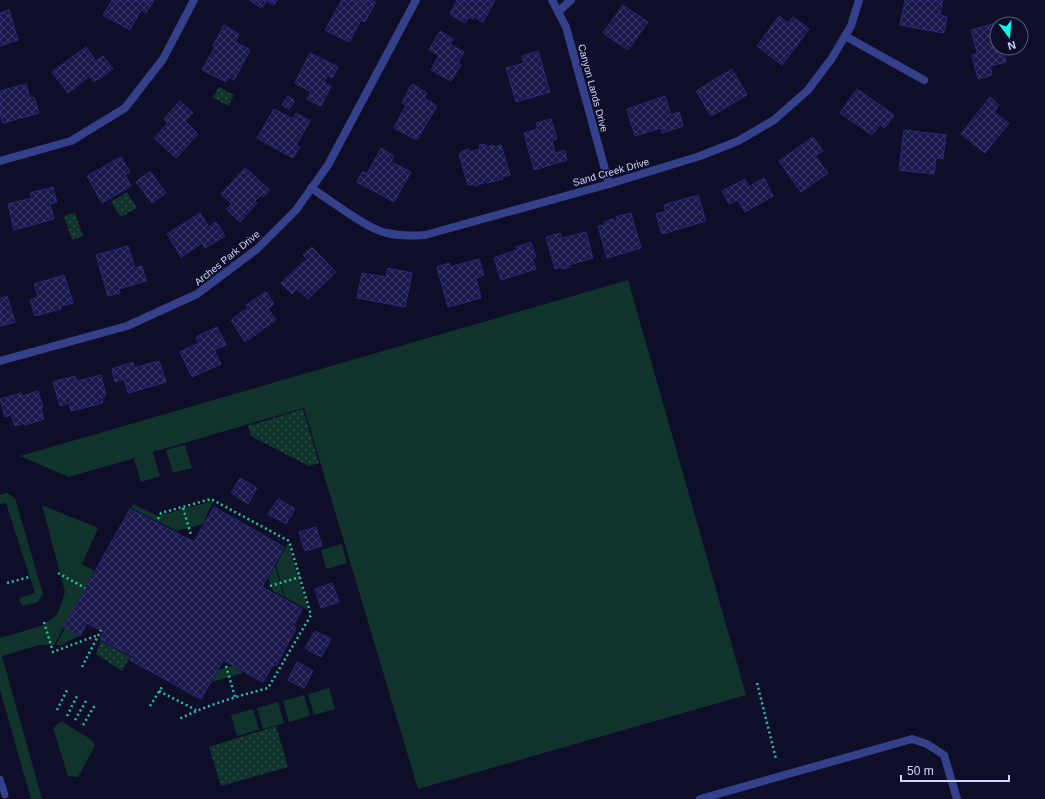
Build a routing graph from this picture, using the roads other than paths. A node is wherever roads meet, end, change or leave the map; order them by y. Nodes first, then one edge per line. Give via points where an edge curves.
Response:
1 (194, 0) edge
2 (416, 0) edge
3 (552, 0) edge
4 (571, 0) edge
5 (859, 0) edge
6 (558, 12) junction
7 (845, 36) junction
8 (924, 80) dead end
9 (0, 161) edge
10 (609, 184) junction
11 (311, 188) junction
12 (0, 361) edge
13 (0, 779) edge
14 (4, 795) dead end
15 (700, 799) edge
16 (957, 799) edge

1 - 9 street via 163,59 125,108 71,140
2 - 11 street, Arches Park Drive via 328,164
3 - 6 street, Canyon Lands Drive
4 - 6 street
5 - 7 street, Sand Creek Drive
6 - 10 street, Canyon Lands Drive via 566,27
7 - 8 street
7 - 10 street, Sand Creek Drive via 808,90 774,120 738,140 700,156
10 - 11 street, Sand Creek Drive via 424,235 406,236 385,233 365,223
11 - 12 street, Arches Park Drive via 296,210 257,249 197,294 128,326
13 - 14 lane
15 - 16 street via 912,739 927,744 944,755

